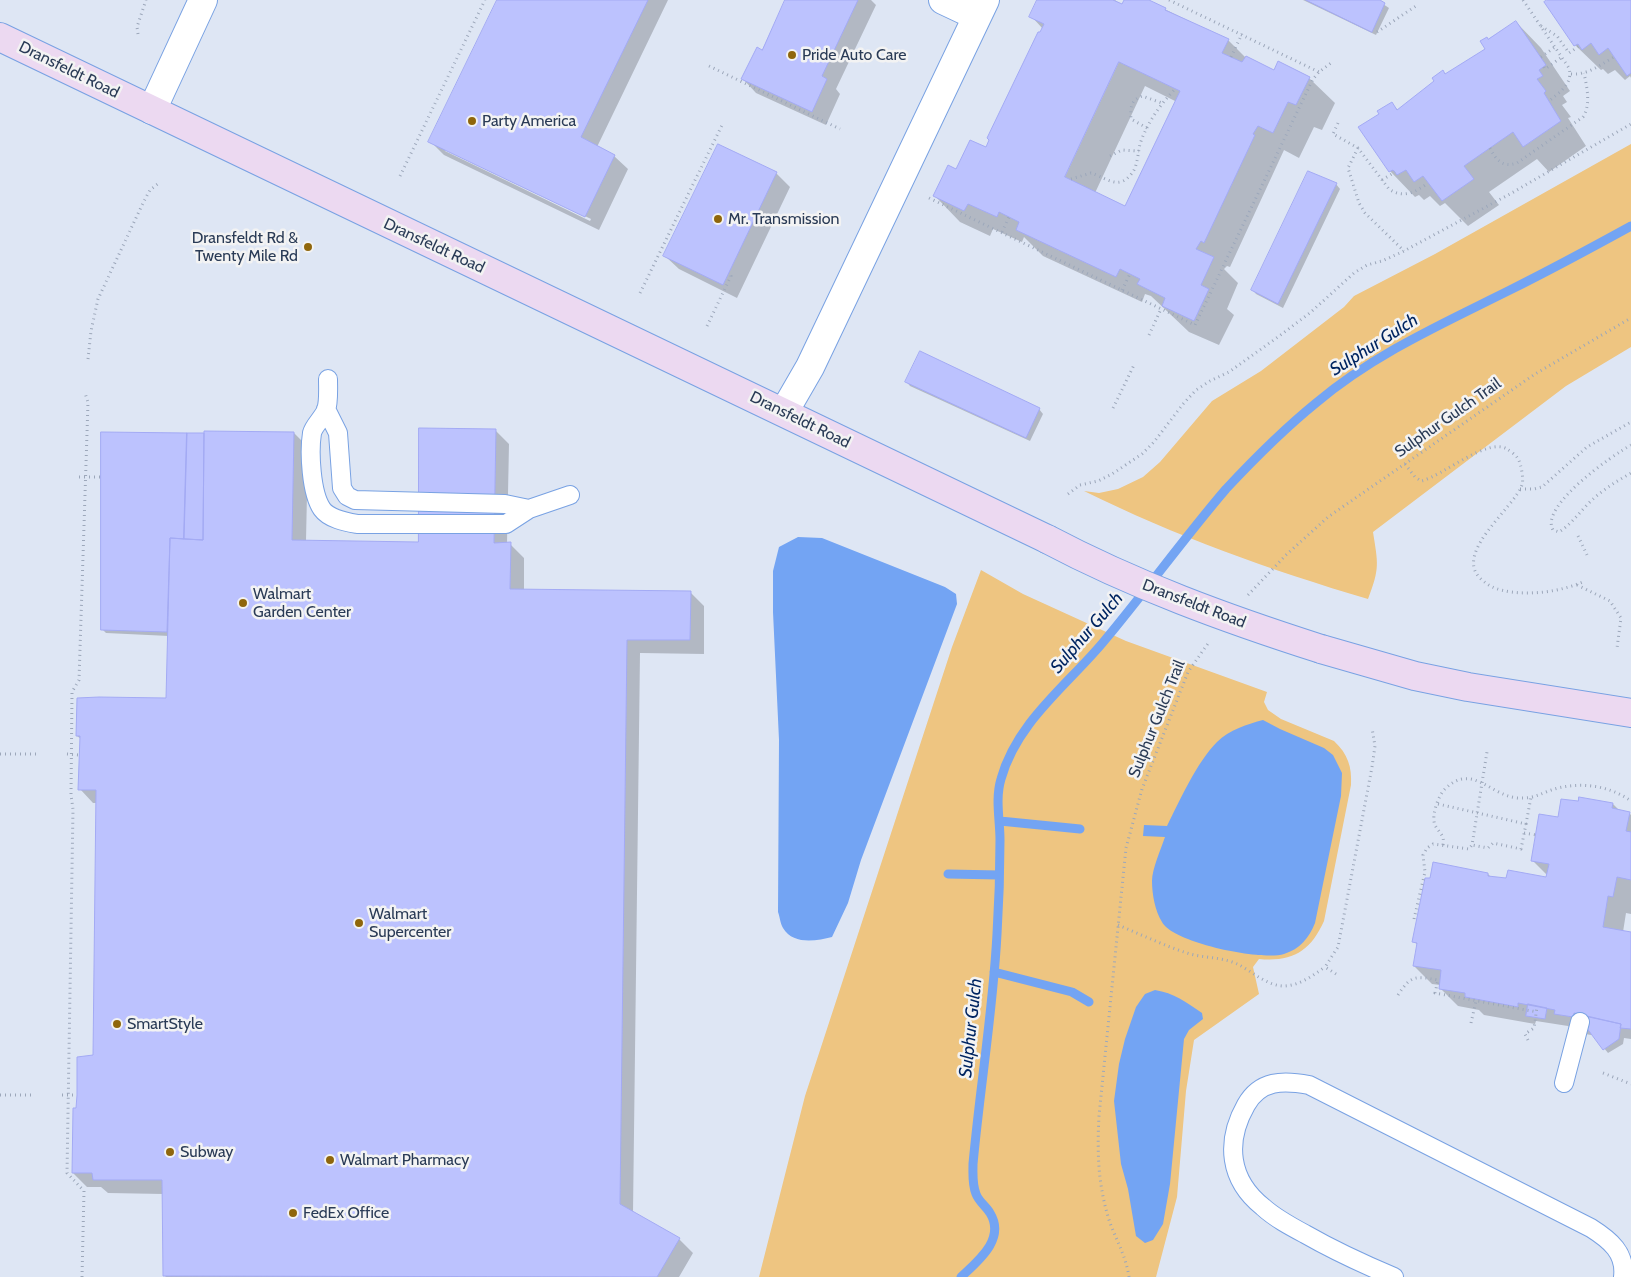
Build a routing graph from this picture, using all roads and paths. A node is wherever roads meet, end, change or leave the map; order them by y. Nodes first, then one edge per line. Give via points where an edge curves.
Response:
1 (146, 0) edge
2 (203, 0) edge
3 (485, 0) edge
4 (943, 0) edge
5 (1169, 0) edge
6 (1523, 0) edge
7 (1416, 6) dead end
8 (981, 8) edge
9 (1541, 26) junction
10 (1377, 32) dead end
11 (138, 34) dead end
12 (1242, 34) junction
13 (0, 37) edge
14 (1579, 46) dead end
15 (1555, 47) junction
16 (1231, 57) dead end
17 (1541, 57) dead end
18 (1562, 57) junction
19 (1614, 57) dead end
20 (1331, 64) dead end
21 (709, 66) dead end
22 (1544, 66) dead end
23 (1319, 72) junction
24 (1584, 73) junction
25 (1570, 74) junction
26 (1175, 89) dead end
27 (1549, 101) dead end
28 (1162, 103) junction
29 (152, 110) junction
30 (723, 123) dead end
31 (1338, 124) dead end
32 (1631, 124) edge
33 (1146, 128) junction
34 (840, 129) dead end
35 (1358, 148) junction
36 (1490, 148) dead end
37 (1139, 151) junction
38 (1110, 156) dead end
39 (1395, 172) dead end
40 (400, 176) dead end
41 (1071, 179) dead end
42 (1382, 180) junction
43 (159, 183) dead end
44 (1428, 183) dead end
45 (930, 198) dead end
46 (1009, 217) dead end
47 (1002, 233) junction
48 (1404, 251) junction
49 (729, 272) dead end
50 (1130, 274) dead end
51 (1122, 290) junction
52 (640, 293) dead end
53 (1161, 309) junction
54 (1631, 318) edge
55 (707, 326) dead end
56 (1149, 335) dead end
57 (88, 359) dead end
58 (1134, 365) dead end
59 (328, 379) dead end
60 (85, 392) dead end
61 (1113, 408) dead end
62 (326, 409) junction
63 (784, 412) junction
64 (1631, 422) edge
65 (1631, 445) edge
66 (1405, 464) junction
67 (1631, 473) edge
68 (80, 477) dead end
69 (86, 477) junction
70 (101, 477) dead end
71 (1520, 490) junction
72 (1068, 494) dead end
73 (570, 495) dead end
74 (529, 510) junction
75 (1578, 536) dead end
76 (1588, 557) dead end
77 (1585, 581) dead end
78 (1577, 585) junction
79 (1245, 600) dead end
80 (1214, 635) dead end
81 (1617, 648) dead end
82 (1631, 713) edge
83 (1372, 728) dead end
84 (1487, 752) dead end
85 (0, 754) edge
86 (36, 754) dead end
87 (67, 754) dead end
88 (72, 754) junction
89 (79, 754) dead end
90 (1482, 782) junction
91 (1531, 797) junction
92 (1631, 801) edge
93 (1438, 804) junction
94 (1476, 812) junction
95 (1526, 824) junction
96 (1524, 833) junction
97 (1536, 835) dead end
98 (1443, 845) junction
99 (1472, 845) junction
100 (1414, 919) dead end
101 (1118, 926) junction
102 (1325, 967) junction
103 (1336, 974) dead end
104 (1398, 996) dead end
105 (1476, 1001) junction
106 (1537, 1006) dead end
107 (1537, 1012) junction
108 (1580, 1022) dead end
109 (1471, 1023) dead end
110 (1528, 1040) dead end
111 (1603, 1073) dead end
112 (1564, 1082) dead end
113 (1631, 1084) edge
114 (0, 1095) edge
115 (62, 1095) dead end
116 (68, 1095) junction
117 (77, 1095) dead end
118 (33, 1096) dead end
119 (82, 1277) edge
120 (1130, 1277) edge
121 (1394, 1277) edge
122 (1623, 1277) edge

1 - 11 path via 136,26
2 - 29 street
3 - 40 path
4 - 8 street
5 - 12 path
6 - 9 path
7 - 10 path
8 - 63 street via 810,367
9 - 14 path via 1558,36 1569,52
9 - 15 path
12 - 16 path
12 - 23 path
13 - 29 street, Dransfeldt Road
15 - 17 path
15 - 18 path
18 - 22 path via 1545,69
18 - 25 path
19 - 24 path
20 - 23 path
21 - 34 path
23 - 53 path via 1195,325
24 - 25 path
24 - 36 path via 1588,98 1582,117 1517,163 1502,163
25 - 27 path via 1568,84
26 - 28 path
28 - 33 path
28 - 33 path via 1142,96 1135,98 1131,120
29 - 63 street, Dransfeldt Road
30 - 52 path
31 - 35 path via 1333,134
32 - 48 path
33 - 37 path
35 - 42 path
35 - 48 path via 1348,168 1359,203 1373,222
37 - 38 path via 1122,150
37 - 41 path via 1134,171 1122,182 1116,183 1091,173
39 - 42 path
42 - 44 path via 1400,195 1414,192
43 - 57 path via 150,190 143,203 98,299
45 - 47 path
46 - 47 path
47 - 51 path
48 - 72 path via 1354,273 1282,334 1229,372 1196,390 1142,454 1112,474 1080,485
49 - 55 path via 731,276
50 - 51 path
51 - 53 path
53 - 56 path
54 - 66 path, Sulphur Gulch Trail via 1570,352
58 - 61 path
59 - 62 lane
60 - 69 path via 88,402
62 - 74 lane via 338,433 342,488 355,500 505,504
62 - 74 lane via 312,431 312,474 322,509 329,515 357,524 506,524
63 - 82 street, Dransfeldt Road, bridge via 1085,559 1254,627 1415,676
64 - 71 path via 1587,447 1542,487
65 - 67 path via 1600,465 1572,490 1556,509 1550,526 1558,532 1566,528 1592,500
66 - 71 path via 1421,482 1483,450 1494,446 1504,448 1518,459 1524,478
66 - 79 path, Sulphur Gulch Trail via 1328,516
68 - 69 path
69 - 70 path
69 - 88 path via 79,680 72,692
71 - 78 path via 1479,544 1474,567 1477,575 1486,584 1511,592 1549,591
73 - 74 lane
75 - 76 path
77 - 78 path
78 - 81 path via 1610,601 1621,618
80 - 101 path, Sulphur Gulch Trail via 1188,672 1142,789 1126,848
83 - 102 path via 1375,746 1372,767 1338,947
84 - 90 path
85 - 86 path
87 - 88 path
88 - 89 path
88 - 116 path
90 - 91 path via 1514,798
90 - 93 path via 1459,780 1441,793
90 - 94 path
91 - 92 path via 1557,788 1588,786 1609,789
91 - 95 path
93 - 94 path
93 - 98 path via 1434,820 1444,839
94 - 95 path
94 - 99 path
95 - 96 path
96 - 97 path
96 - 99 path via 1521,849 1493,843 1488,848
98 - 99 path via 1469,849
98 - 100 path via 1433,844 1423,855 1425,872
101 - 102 path via 1190,954 1237,964 1270,983 1282,986 1310,978
101 - 120 path, Sulphur Gulch Trail via 1097,1159 1110,1223
102 - 103 path
104 - 105 path via 1412,978 1421,977 1438,980 1435,993
105 - 107 path
105 - 109 path
106 - 107 path
107 - 110 path via 1534,1028 1526,1034
108 - 112 lane
111 - 113 path
114 - 118 path
115 - 116 path
116 - 117 path
116 - 119 path via 67,1173 84,1191
121 - 122 lane via 1348,1257 1280,1220 1248,1192 1236,1171 1233,1138 1239,1118 1256,1091 1281,1082 1309,1085 1582,1223 1618,1249 1623,1262

